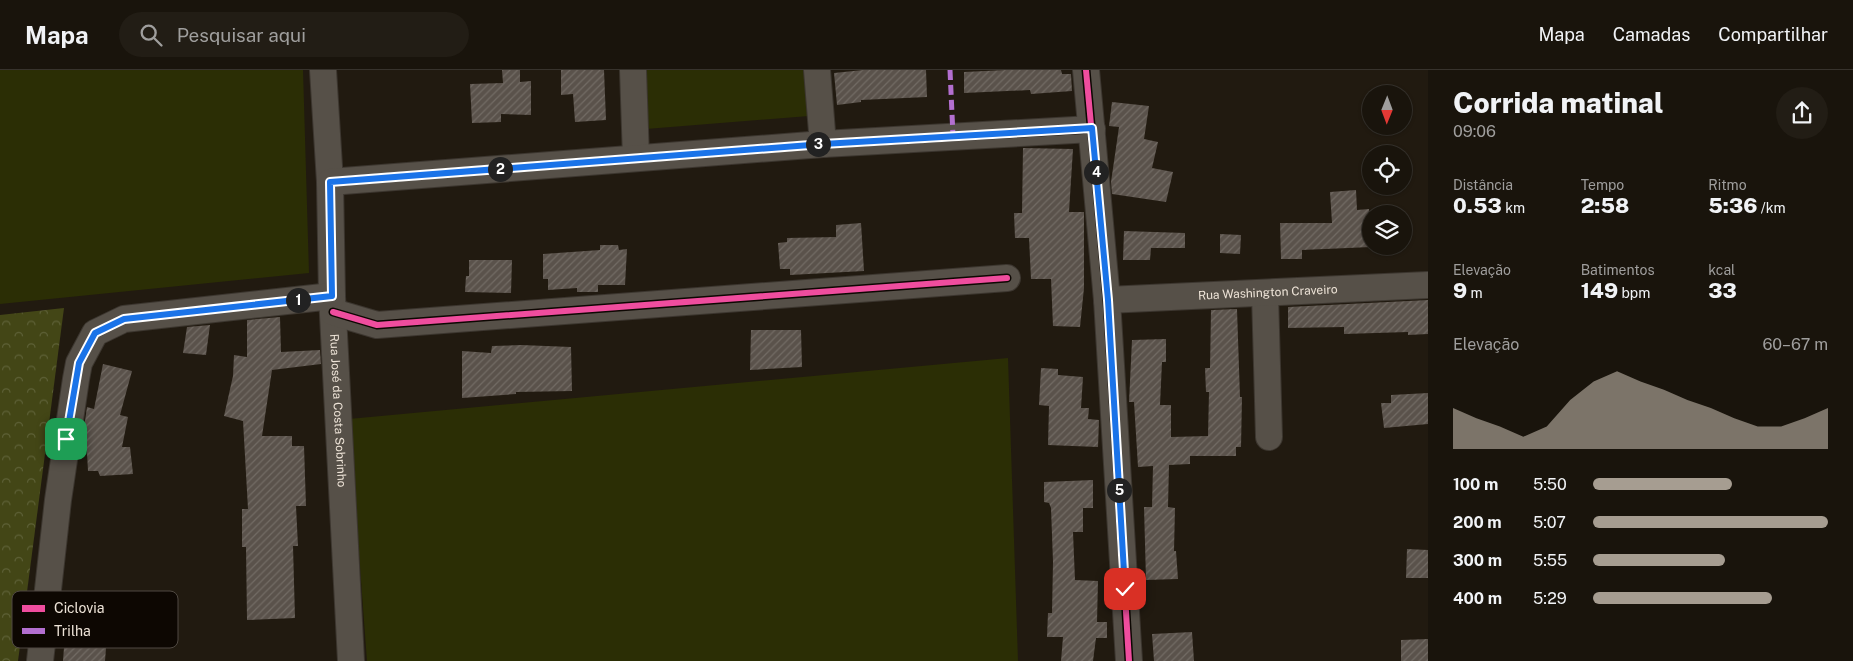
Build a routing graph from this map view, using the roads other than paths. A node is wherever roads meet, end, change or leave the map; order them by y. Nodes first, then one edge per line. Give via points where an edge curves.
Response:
1 (324, 70) edge
2 (633, 70) edge
3 (817, 70) edge
4 (1086, 70) edge
5 (1092, 128) junction
6 (823, 144) junction
7 (636, 158) junction
8 (330, 182) junction
9 (1007, 278) dead end
10 (1428, 285) edge
11 (1264, 294) junction
12 (1108, 300) junction
13 (332, 304) junction
14 (377, 325) junction
15 (335, 351) junction
16 (1269, 437) dead end
17 (48, 591) edge
18 (41, 648) edge
19 (40, 661) edge
20 (351, 661) edge
21 (1129, 661) edge

1 - 8 street, Rua José da Costa Sobrinho
2 - 7 street
3 - 6 street
4 - 5 street
5 - 6 street
5 - 12 street
6 - 7 street
7 - 8 street
8 - 13 street, Rua José da Costa Sobrinho
9 - 14 street
10 - 11 street, Rua Washington Craveiro
11 - 12 street, Rua Washington Craveiro
11 - 16 street
12 - 21 street
13 - 14 street
13 - 15 street, Rua José da Costa Sobrinho
13 - 17 street via 124,319 95,333 79,363 76,379
14 - 15 street
15 - 20 street, Rua José da Costa Sobrinho
18 - 19 street

